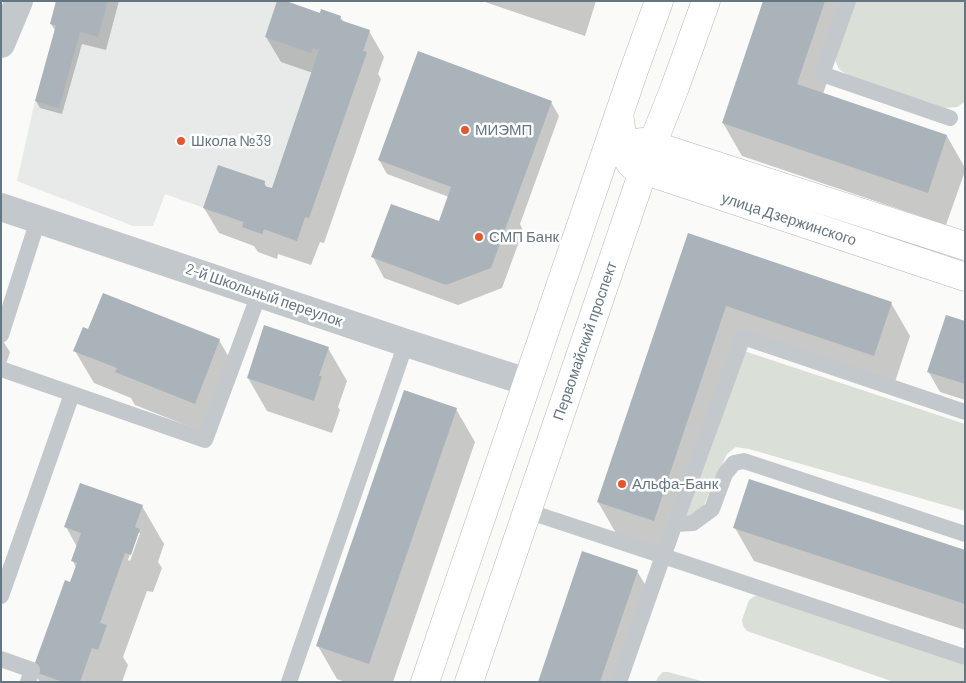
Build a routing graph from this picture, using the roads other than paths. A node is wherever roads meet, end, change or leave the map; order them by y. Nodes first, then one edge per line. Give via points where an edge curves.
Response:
1 (19, 1) edge
2 (659, 1) edge
3 (706, 1) edge
4 (848, 1) edge
5 (1, 44) edge
6 (619, 114) junction
7 (950, 118) dead end
8 (652, 144) junction
9 (624, 149) junction
10 (644, 171) junction
11 (600, 172) junction
12 (1, 207) edge
13 (38, 220) junction
14 (965, 246) edge
15 (965, 277) edge
16 (259, 294) junction
17 (1, 335) edge
18 (406, 343) junction
19 (1, 369) edge
20 (527, 382) junction
21 (72, 394) junction
22 (965, 412) edge
23 (528, 511) junction
24 (676, 524) junction
25 (965, 534) edge
26 (663, 556) junction
27 (1, 596) edge
28 (965, 657) edge
29 (1, 659) edge
30 (28, 682) edge
31 (289, 682) edge
32 (425, 682) edge
33 (469, 682) edge
34 (619, 682) edge

1 - 5 street
2 - 6 main road
3 - 8 main road, Первомайский проспект
4 - 7 lane via 822,74
6 - 9 main road, улица Дзержинского
6 - 11 main road
8 - 9 main road, улица Дзержинского via 638,142
8 - 10 main road, Первомайский проспект
8 - 14 main road, улица Дзержинского
9 - 10 main road, улица Дзержинского via 630,164
9 - 11 main road
10 - 15 main road, улица Дзержинского
10 - 23 main road, Первомайский проспект
11 - 20 main road
12 - 13 street, 2-й Школьный переулок
13 - 16 street, 2-й Школьный переулок
13 - 17 lane
16 - 18 street, 2-й Школьный переулок
16 - 21 lane via 205,440
18 - 20 street, 2-й Школьный переулок
18 - 31 lane
19 - 21 lane
20 - 32 main road
21 - 27 lane
22 - 24 lane via 743,337
23 - 26 lane
23 - 33 main road, Первомайский проспект
24 - 25 lane via 693,523 712,509 725,474 734,463 744,461
24 - 26 lane
26 - 28 lane
26 - 34 lane
29 - 30 lane via 32,670

